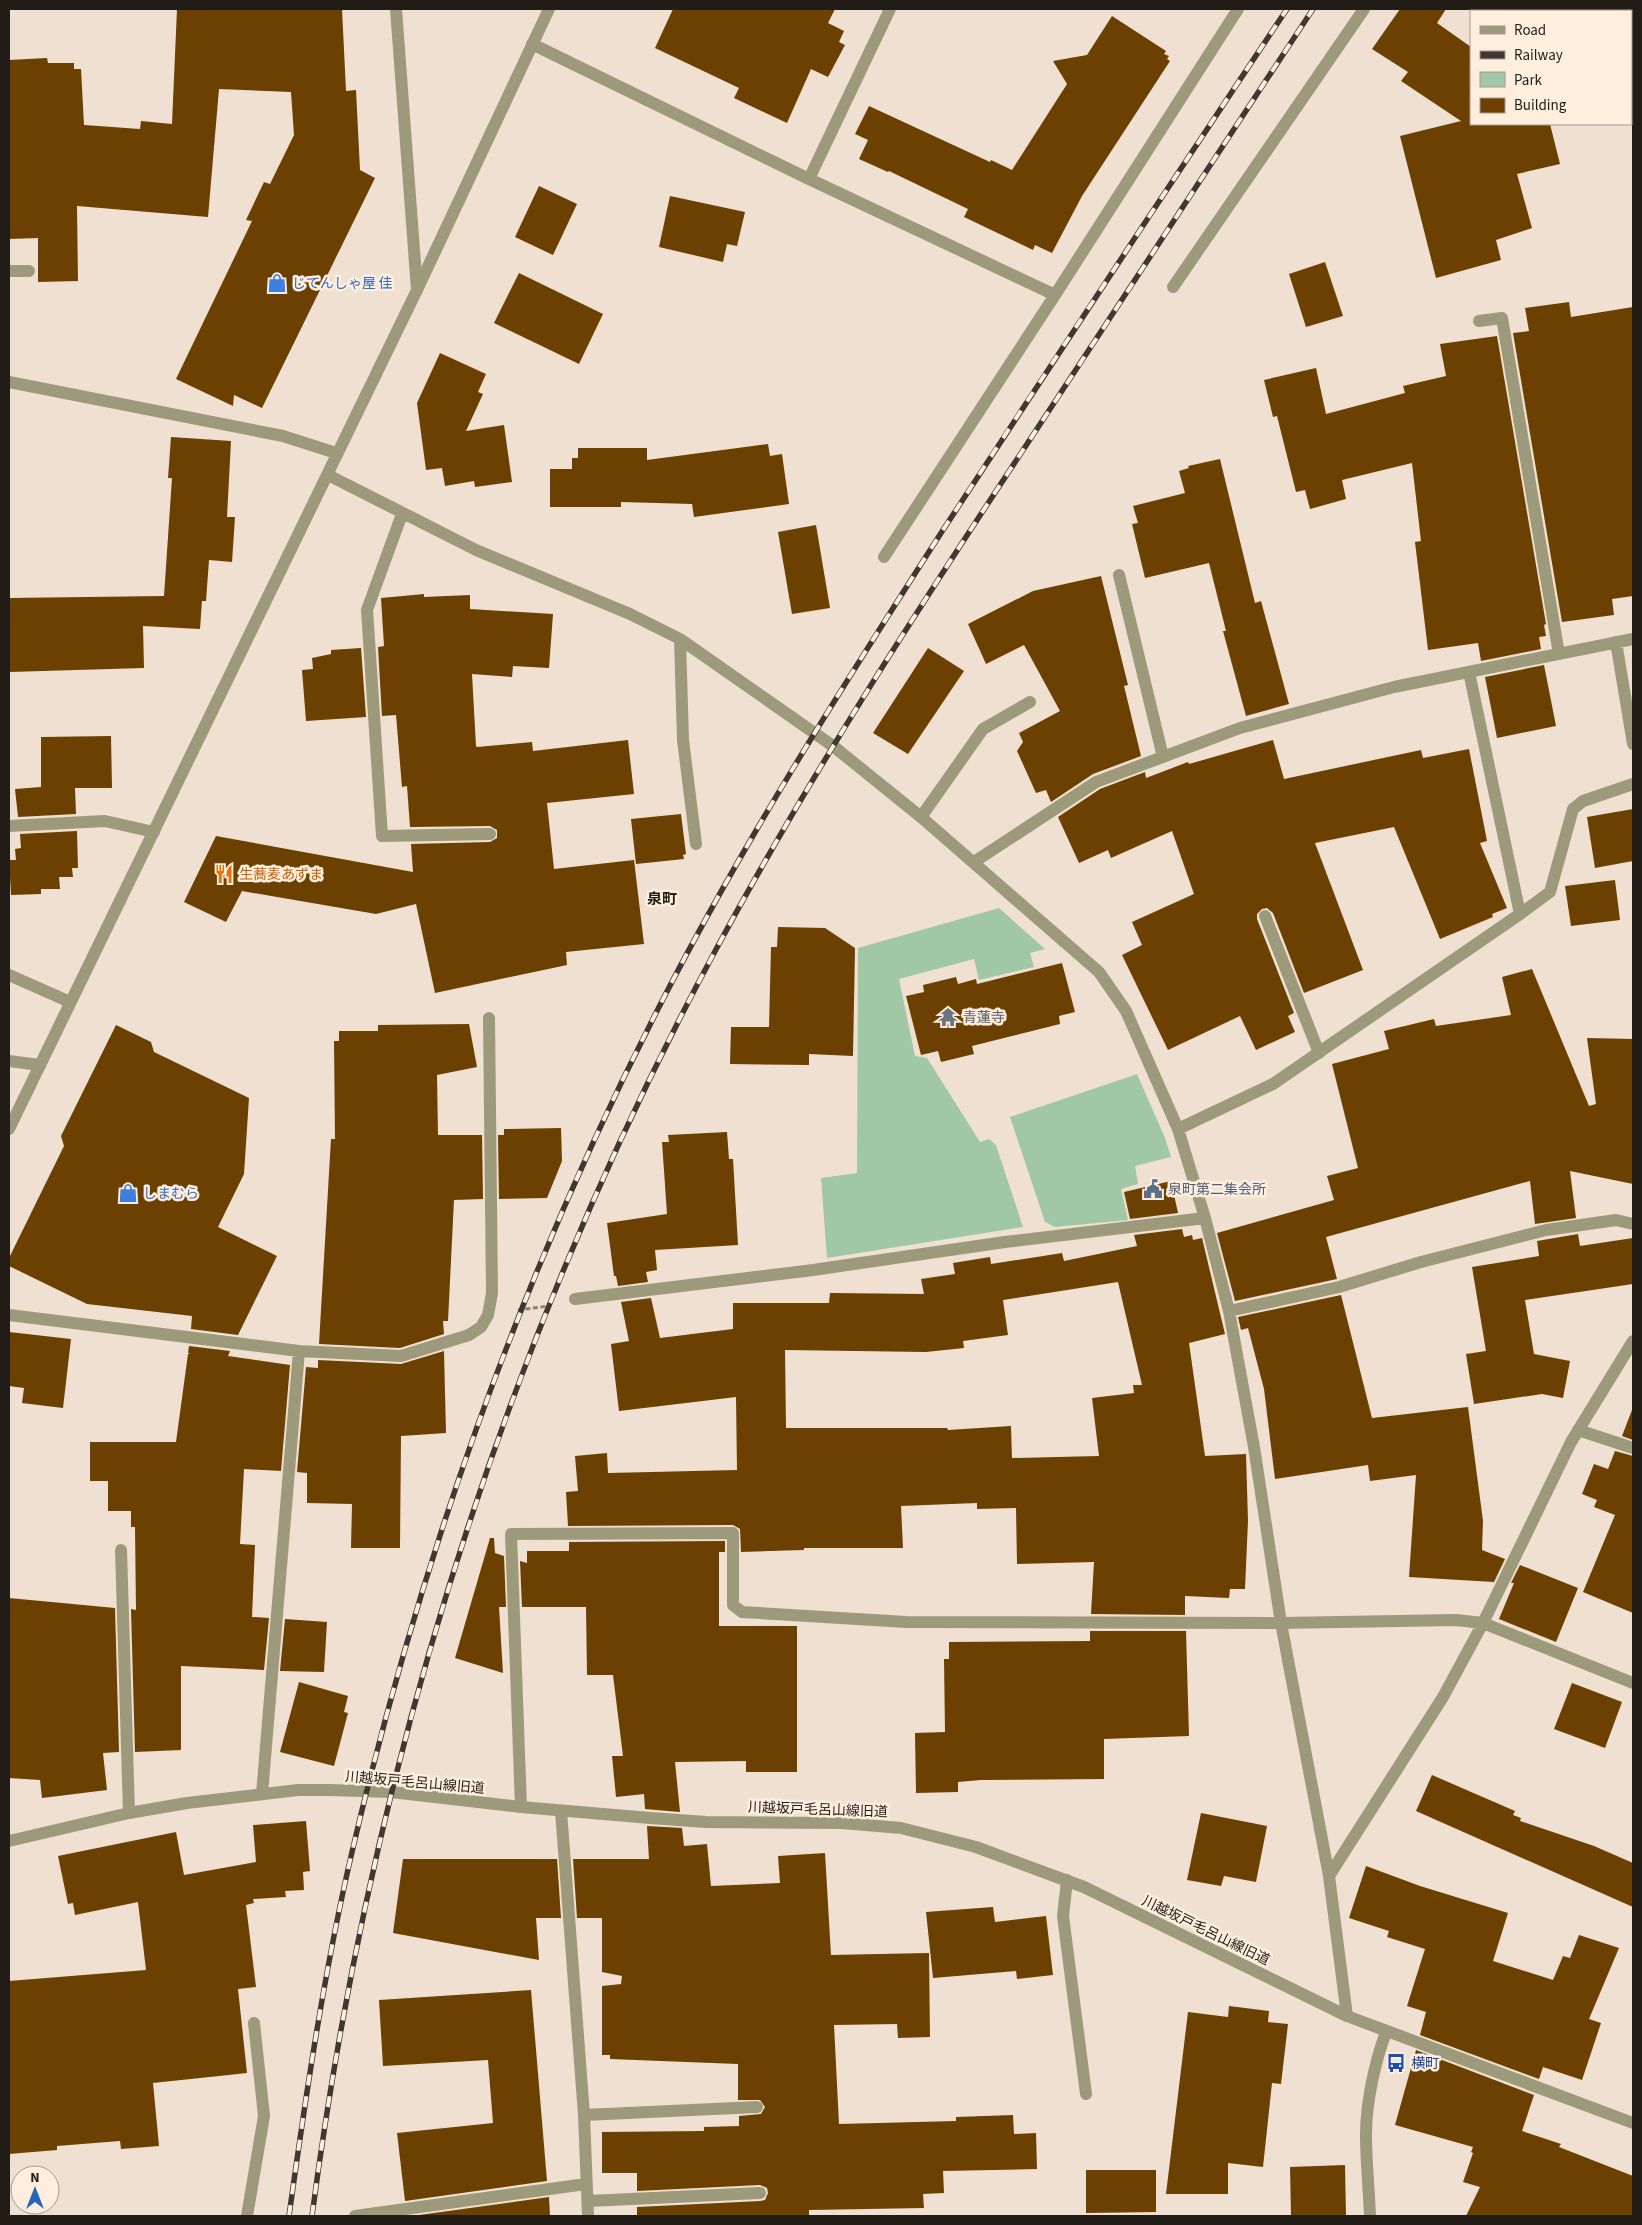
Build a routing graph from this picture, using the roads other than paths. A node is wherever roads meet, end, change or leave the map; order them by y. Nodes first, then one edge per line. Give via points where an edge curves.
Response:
1 (396, 9) edge
2 (549, 9) edge
3 (890, 9) edge
4 (1238, 9) edge
5 (1364, 9) edge
6 (532, 44) junction
7 (809, 179) junction
8 (9, 271) edge
9 (29, 271) dead end
10 (1173, 287) dead end
11 (417, 290) junction
12 (1055, 295) junction
13 (1478, 321) dead end
14 (9, 382) edge
15 (336, 453) junction
16 (328, 475) junction
17 (402, 514) junction
18 (884, 558) dead end
19 (1119, 575) dead end
20 (680, 639) junction
21 (1633, 639) edge
22 (1616, 642) junction
23 (1559, 654) junction
24 (1469, 672) junction
25 (1030, 702) dead end
26 (1633, 744) edge
27 (1163, 757) junction
28 (1633, 784) edge
29 (921, 817) junction
30 (9, 826) edge
31 (154, 832) junction
32 (490, 834) dead end
33 (696, 844) dead end
34 (974, 862) junction
35 (1520, 914) junction
36 (1266, 916) dead end
37 (9, 975) edge
38 (70, 1002) junction
39 (489, 1018) dead end
40 (1319, 1053) junction
41 (9, 1061) edge
42 (40, 1064) junction
43 (1178, 1129) junction
44 (9, 1130) edge
45 (1205, 1218) junction
46 (1633, 1224) edge
47 (575, 1300) road end
48 (1229, 1311) junction
49 (9, 1315) edge
50 (1633, 1341) edge
51 (299, 1351) junction
52 (1578, 1430) junction
53 (1633, 1448) edge
54 (121, 1550) dead end
55 (1282, 1623) junction
56 (1483, 1623) junction
57 (1633, 1683) edge
58 (262, 1794) junction
59 (521, 1807) junction
60 (561, 1811) junction
61 (129, 1813) junction
62 (9, 1841) edge
63 (1329, 1876) junction
64 (1067, 1880) junction
65 (1347, 2016) junction
66 (254, 2023) dead end
67 (1386, 2032) junction
68 (1086, 2094) dead end
69 (758, 2107) dead end
70 (584, 2115) junction
71 (1633, 2123) edge
72 (586, 2184) junction
73 (760, 2193) dead end
74 (588, 2201) junction
75 (247, 2216) edge
76 (355, 2216) edge
77 (588, 2216) edge
78 (1370, 2216) edge

1 - 11 street
2 - 6 street
3 - 7 street
4 - 12 street
5 - 10 street
6 - 7 street
6 - 11 street
7 - 12 street
8 - 9 street
11 - 15 street
12 - 18 street
13 - 23 street via 1502,318
14 - 15 street via 283,436
15 - 16 street
16 - 17 street
16 - 31 street
17 - 20 street
17 - 32 street via 367,610 382,836
19 - 27 street
20 - 29 street via 833,746
20 - 33 street via 683,740
21 - 22 street
22 - 23 street
22 - 26 street
23 - 24 street
24 - 27 street via 1394,687 1240,728
24 - 35 street
25 - 29 street via 983,729
27 - 34 street via 1096,782
28 - 35 street via 1583,801 1573,809 1550,892
29 - 34 street
30 - 31 street via 105,822
31 - 38 street
34 - 43 street via 1099,972 1126,1011
35 - 40 street
36 - 40 street
37 - 38 street
38 - 42 street
39 - 51 street via 492,1293 488,1315 481,1327 469,1335 401,1356
40 - 43 street via 1273,1084
41 - 42 street
42 - 44 street
43 - 45 street
45 - 47 street
45 - 48 street
46 - 48 street via 1616,1220 1546,1230 1339,1287
48 - 55 street
49 - 51 street
50 - 52 street
51 - 58 street
52 - 53 street
52 - 56 street
54 - 61 street
55 - 56 street via 1456,1620
55 - 59 street via 906,1622 742,1612 733,1605 733,1533 511,1534
55 - 63 street
56 - 57 street
56 - 63 street via 1443,1697
58 - 59 street, 川越坂戸毛呂山線旧道 via 298,1790 376,1791
58 - 61 street, 川越坂戸毛呂山線旧道
59 - 60 street, 川越坂戸毛呂山線旧道
60 - 64 street, 川越坂戸毛呂山線旧道 via 706,1822 842,1823 900,1828 976,1846
60 - 70 street
61 - 62 street, 川越坂戸毛呂山線旧道
63 - 65 street
64 - 65 street, 川越坂戸毛呂山線旧道
64 - 68 street via 1063,1916
65 - 67 street, 川越坂戸毛呂山線旧道
66 - 75 street via 264,2116
67 - 71 street, 川越坂戸毛呂山線旧道
67 - 78 street via 1379,2051 1366,2133
69 - 70 street
70 - 72 street
72 - 74 street
72 - 76 street
73 - 74 street
74 - 77 street

